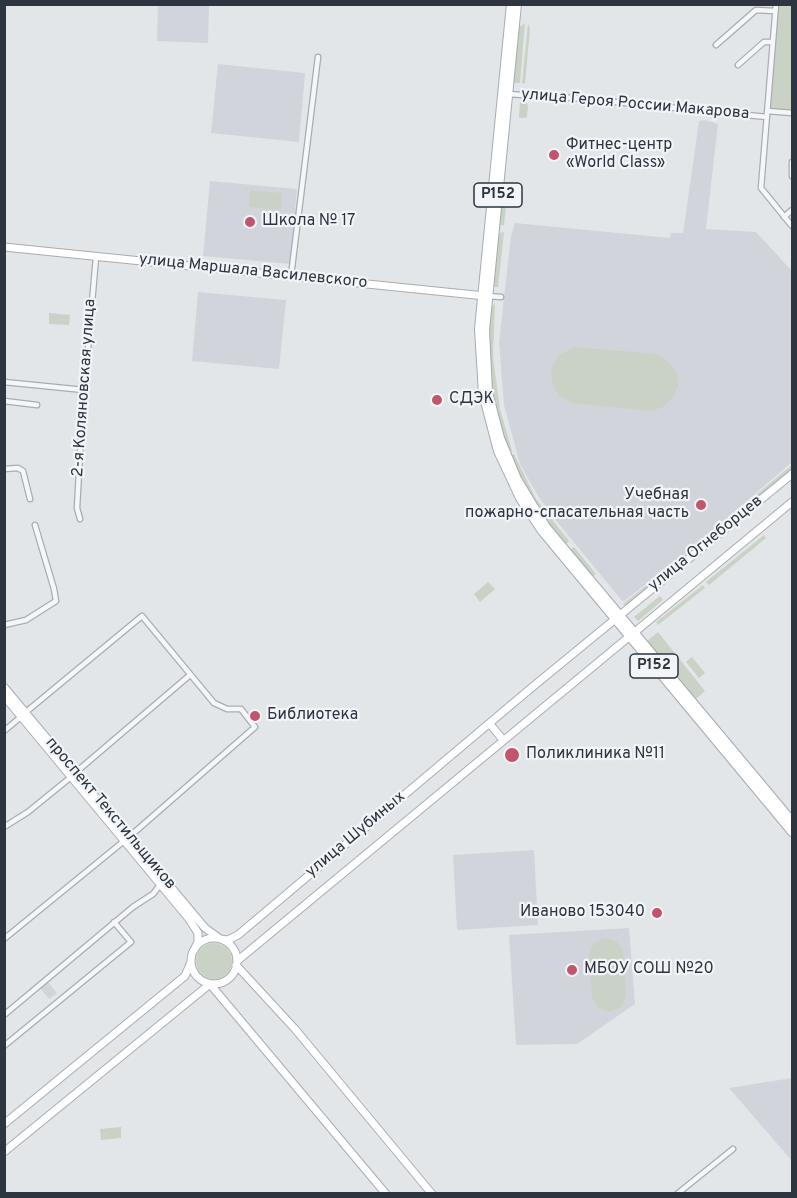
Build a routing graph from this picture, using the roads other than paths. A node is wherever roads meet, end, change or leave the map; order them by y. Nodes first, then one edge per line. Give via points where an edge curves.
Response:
1 (511, 4) edge
2 (517, 4) edge
3 (776, 4) edge
4 (775, 11) junction
5 (773, 42) junction
6 (716, 45) dead end
7 (318, 57) dead end
8 (738, 65) dead end
9 (506, 94) junction
10 (792, 113) edge
11 (767, 114) junction
12 (792, 162) edge
13 (792, 176) edge
14 (792, 210) edge
15 (784, 217) junction
16 (792, 226) edge
17 (4, 247) edge
18 (96, 257) junction
19 (291, 276) junction
20 (484, 296) junction
21 (501, 297) dead end
22 (4, 382) edge
23 (84, 390) junction
24 (4, 401) edge
25 (37, 405) dead end
26 (4, 469) edge
27 (792, 474) edge
28 (30, 499) dead end
29 (792, 502) edge
30 (80, 519) dead end
31 (35, 525) dead end
32 (617, 617) junction
33 (4, 625) edge
34 (631, 634) junction
35 (190, 675) junction
36 (4, 687) edge
37 (4, 696) edge
38 (24, 714) junction
39 (490, 724) junction
40 (4, 731) edge
41 (503, 740) junction
42 (742, 765) junction
43 (73, 775) junction
44 (792, 821) edge
45 (4, 827) edge
46 (792, 832) edge
47 (127, 839) junction
48 (160, 885) junction
49 (114, 922) junction
50 (4, 939) edge
51 (219, 939) junction
52 (195, 948) junction
53 (191, 962) junction
54 (237, 963) junction
55 (210, 984) junction
56 (4, 1015) edge
57 (4, 1046) edge
58 (4, 1124) edge
59 (733, 1149) dead end
60 (4, 1152) edge
61 (386, 1194) edge
62 (432, 1194) edge
63 (677, 1194) edge

1 - 9 main road, Р152
2 - 9 main road, Р152
3 - 4 street
4 - 5 street
4 - 6 street via 756,10
5 - 8 street via 764,42
5 - 11 street
7 - 19 street
9 - 11 street, улица Героя России Макарова
9 - 20 main road, Р152
10 - 11 street, улица Героя России Макарова
11 - 15 street via 761,188
12 - 13 street
14 - 15 street
15 - 16 street
17 - 18 main road, улица Маршала Василевского
18 - 19 main road, улица Маршала Василевского
18 - 23 street, 2-я Коляновская улица
19 - 20 main road, улица Маршала Василевского
20 - 21 street, улица Маршала Василевского
20 - 32 main road, Р152 via 489,392 511,467 546,527
22 - 23 street
23 - 30 street, 2-я Коляновская улица via 77,508
24 - 25 street
26 - 28 street via 23,471
27 - 32 main road, улица Огнеборцев
29 - 34 main road, улица Огнеборцев
31 - 33 street via 56,601 26,620
32 - 34 main road, Р152
32 - 39 main road, улица Шубиных
34 - 41 main road, улица Шубиных
34 - 42 main road, Р152
35 - 38 street via 142,616
35 - 43 street
35 - 47 street via 214,704 241,709 255,728
36 - 38 main road, проспект Текстильщиков
37 - 38 main road, проспект Текстильщиков
38 - 40 street
38 - 43 main road, проспект Текстильщиков
39 - 41 main road
39 - 51 main road, улица Шубиных via 238,934 228,940
41 - 54 main road, улица Шубиных
42 - 44 main road, Р152
42 - 46 main road, Р152
43 - 45 street
43 - 47 main road, проспект Текстильщиков
47 - 48 main road, проспект Текстильщиков
47 - 50 street
47 - 51 main road, проспект Текстильщиков
48 - 49 street
48 - 52 main road, проспект Текстильщиков via 197,930
49 - 56 street
49 - 57 street via 131,942
51 - 52 main road via 204,940
51 - 54 main road via 231,946
52 - 53 main road
53 - 55 main road via 197,977
53 - 58 main road via 185,976
54 - 55 main road via 229,979
54 - 62 main road
55 - 60 main road
55 - 61 main road
59 - 63 street

